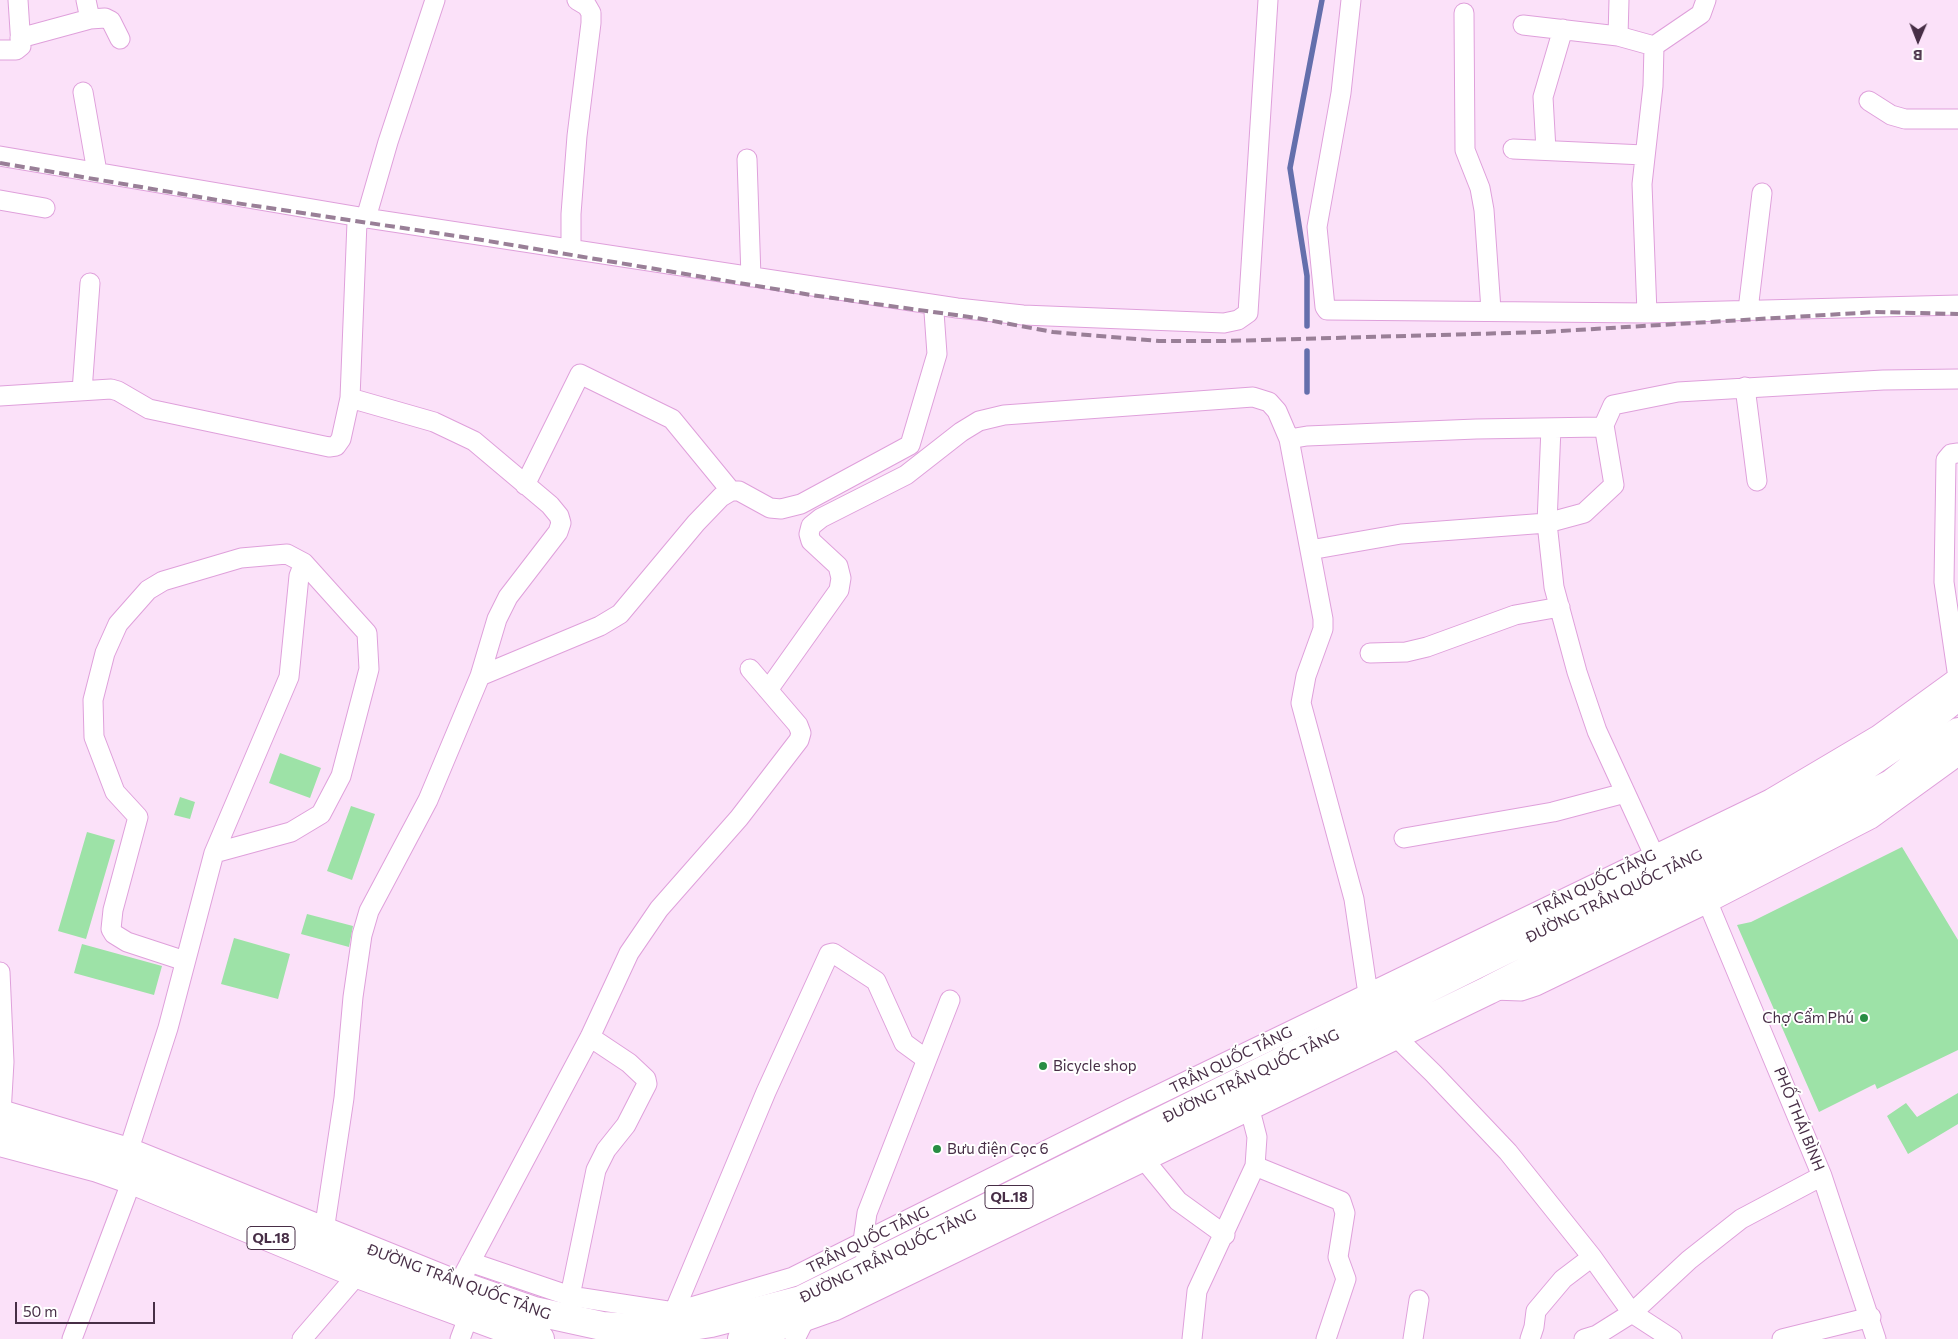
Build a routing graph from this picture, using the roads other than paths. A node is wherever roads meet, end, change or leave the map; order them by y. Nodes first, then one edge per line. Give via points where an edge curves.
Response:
1 (18, 0) edge
2 (86, 0) edge
3 (435, 0) edge
4 (577, 0) edge
5 (1268, 0) edge
6 (1351, 0) edge
7 (1619, 0) edge
8 (1706, 0) edge
9 (1464, 13) dead end
10 (90, 19) junction
11 (1523, 25) dead end
12 (1563, 30) junction
13 (1618, 36) junction
14 (20, 38) junction
15 (120, 39) dead end
16 (1654, 46) junction
17 (0, 50) edge
18 (83, 92) dead end
19 (1869, 101) dead end
20 (1958, 119) edge
21 (1513, 148) dead end
22 (1546, 150) junction
23 (1644, 155) junction
24 (0, 156) edge
25 (747, 159) dead end
26 (96, 172) junction
27 (1762, 193) dead end
28 (0, 200) edge
29 (45, 208) dead end
30 (366, 218) junction
31 (572, 249) junction
32 (751, 277) junction
33 (90, 283) dead end
34 (1958, 304) edge
35 (935, 305) junction
36 (1491, 310) junction
37 (1748, 310) junction
38 (1647, 313) junction
39 (1958, 379) edge
40 (1745, 387) junction
41 (82, 391) junction
42 (0, 396) edge
43 (350, 398) junction
44 (1604, 425) junction
45 (1551, 428) junction
46 (1297, 438) junction
47 (1958, 453) edge
48 (1757, 481) dead end
49 (525, 485) junction
50 (732, 490) junction
51 (1547, 523) junction
52 (1310, 550) junction
53 (304, 564) junction
54 (1560, 607) junction
55 (1370, 653) dead end
56 (750, 669) dead end
57 (480, 676) junction
58 (1958, 678) edge
59 (768, 690) junction
60 (1958, 696) edge
61 (1958, 732) edge
62 (1958, 756) edge
63 (1624, 793) junction
64 (1404, 838) dead end
65 (214, 853) junction
66 (1654, 855) junction
67 (1708, 903) junction
68 (186, 961) junction
69 (0, 972) edge
70 (1489, 990) junction
71 (1368, 994) junction
72 (950, 1000) dead end
73 (1394, 1035) junction
74 (590, 1037) junction
75 (926, 1059) junction
76 (1249, 1106) junction
77 (1, 1114) edge
78 (0, 1142) edge
79 (128, 1152) junction
80 (1142, 1157) junction
81 (1256, 1166) junction
82 (1822, 1176) junction
83 (132, 1180) junction
84 (324, 1231) junction
85 (1224, 1235) junction
86 (863, 1241) junction
87 (1592, 1256) junction
88 (866, 1268) junction
89 (464, 1273) junction
90 (358, 1274) junction
91 (570, 1296) junction
92 (1419, 1300) dead end
93 (1632, 1314) junction
94 (1871, 1317) junction
95 (464, 1327) edge
96 (669, 1327) edge
97 (800, 1328) edge
98 (72, 1339) edge
99 (302, 1339) edge
100 (540, 1339) edge
101 (742, 1339) edge
102 (1192, 1339) edge
103 (1326, 1339) edge
104 (1413, 1339) edge
105 (1530, 1339) edge
106 (1584, 1339) edge
107 (1672, 1339) edge
108 (1782, 1339) edge
109 (1876, 1339) edge

1 - 14 street
2 - 10 street
3 - 30 street
4 - 31 street via 587,6 591,23 577,136 571,214
5 - 35 street via 1248,314 1224,323 1023,315
6 - 36 street via 1341,93 1317,227 1325,307 1331,310
7 - 13 street
8 - 16 street via 1701,14
9 - 36 street via 1465,150 1480,188 1484,210
10 - 14 street
10 - 15 street via 111,21
11 - 12 street
12 - 13 street
12 - 22 street via 1543,97
13 - 16 street
14 - 17 street via 19,48
16 - 23 street via 1654,86
18 - 26 street
19 - 20 street via 1891,115 1906,119
21 - 22 street
22 - 23 street
23 - 38 street via 1642,184
24 - 26 street
25 - 32 street
26 - 30 street
27 - 37 street
28 - 29 street
30 - 31 street
30 - 43 street via 357,222
31 - 32 street
32 - 35 street
33 - 41 street
34 - 37 street
35 - 50 street via 937,354 910,446 801,504 781,509 770,508
36 - 38 street
37 - 38 street
39 - 40 street
40 - 44 street via 1678,392 1613,405
40 - 48 street
41 - 42 street
41 - 43 street via 118,391 149,409 329,448 336,446 341,439
43 - 49 street via 434,422 474,441
44 - 45 street
44 - 51 street via 1614,485 1584,513
45 - 46 street
45 - 51 street
46 - 52 street
46 - 59 street via 1269,402 1253,397 1004,415 980,421 906,475 820,518 811,526 811,541 838,566 841,578 838,590
47 - 58 street via 1951,454 1946,460 1944,582
49 - 50 street via 580,374 672,419
49 - 57 street via 550,505 561,523 558,532 508,597 497,619
50 - 57 street via 696,524 620,614 600,626
51 - 52 street via 1401,534
51 - 54 street via 1554,587
52 - 71 street via 1324,629 1306,676 1301,703 1354,899
53 - 65 street via 299,576 289,677
53 - 65 street via 367,633 369,669 341,776 321,814 291,832
53 - 68 street via 287,554 241,558 163,581 148,590 118,624 105,653 94,700 94,737 115,792 138,817 113,910 111,929 127,942
54 - 55 street via 1515,615 1427,647 1406,652
54 - 63 street via 1597,731
56 - 59 street
57 - 84 street via 428,800 369,911 362,935 344,1098
58 - 66 street, TRẦN QUỐC TẢNG via 1878,735 1770,799
59 - 74 street via 798,725 800,740 740,818 650,923 629,953
60 - 88 highway, ĐƯỜNG TRẦN QUỐC TẢNG / QL.18 via 1902,741 1864,766 1757,825
61 - 70 highway, ĐƯỜNG TRẦN QUỐC TẢNG / QL.18 via 1891,784
62 - 67 street via 1871,819
63 - 64 street via 1553,812
63 - 66 street
65 - 68 street
66 - 71 street, TRẦN QUỐC TẢNG
67 - 70 street via 1536,986 1521,991
67 - 82 street, PHỐ THÁI BÌNH
68 - 79 street
69 - 77 street via 4,1062
70 - 73 highway, ĐƯỜNG TRẦN QUỐC TẢNG / QL.18
71 - 86 street, TRẦN QUỐC TẢNG
72 - 75 street
73 - 76 highway, ĐƯỜNG TRẦN QUỐC TẢNG / QL.18
73 - 87 street via 1508,1152
74 - 89 street
74 - 91 street via 629,1063 647,1084 626,1125 606,1150 596,1170
75 - 86 street via 867,1213
75 - 96 street via 904,1043 876,981 833,953 829,954 766,1092
76 - 80 highway, ĐƯỜNG TRẦN QUỐC TẢNG / QL.18
76 - 81 street via 1257,1137
77 - 79 highway, ĐƯỜNG TRẦN QUỐC TẢNG / QL.18
78 - 83 highway, ĐƯỜNG TRẦN QUỐC TẢNG / QL.18
79 - 84 highway, ĐƯỜNG TRẦN QUỐC TẢNG / QL.18
80 - 85 street via 1178,1201
80 - 97 highway, ĐƯỜNG TRẦN QUỐC TẢNG / QL.18 via 835,1306
81 - 85 street
81 - 103 street via 1341,1201 1345,1213 1338,1257 1346,1279
82 - 93 street via 1741,1219 1689,1260
82 - 94 street, PHỐ THÁI BÌNH
83 - 90 highway, ĐƯỜNG TRẦN QUỐC TẢNG / QL.18
83 - 98 street
84 - 89 highway, ĐƯỜNG TRẦN QUỐC TẢNG / QL.18
85 - 102 street via 1197,1291
86 - 88 street
86 - 96 street, TRẦN QUỐC TẢNG via 793,1277
87 - 93 street
87 - 105 street via 1563,1279 1536,1311
88 - 96 highway, ĐƯỜNG TRẦN QUỐC TẢNG / QL.18 via 801,1300 711,1324
89 - 91 street, TRẦN QUỐC TẢNG
89 - 96 highway, ĐƯỜNG TRẦN QUỐC TẢNG / QL.18 via 556,1318 602,1326
90 - 95 highway, ĐƯỜNG TRẦN QUỐC TẢNG / QL.18
90 - 99 street
91 - 96 street, TRẦN QUỐC TẢNG
92 - 104 street
93 - 106 street
93 - 107 street
94 - 108 street
94 - 109 street, PHỐ THÁI BÌNH
95 - 100 highway, ĐƯỜNG TRẦN QUỐC TẢNG / QL.18
97 - 101 highway, ĐƯỜNG TRẦN QUỐC TẢNG / QL.18

